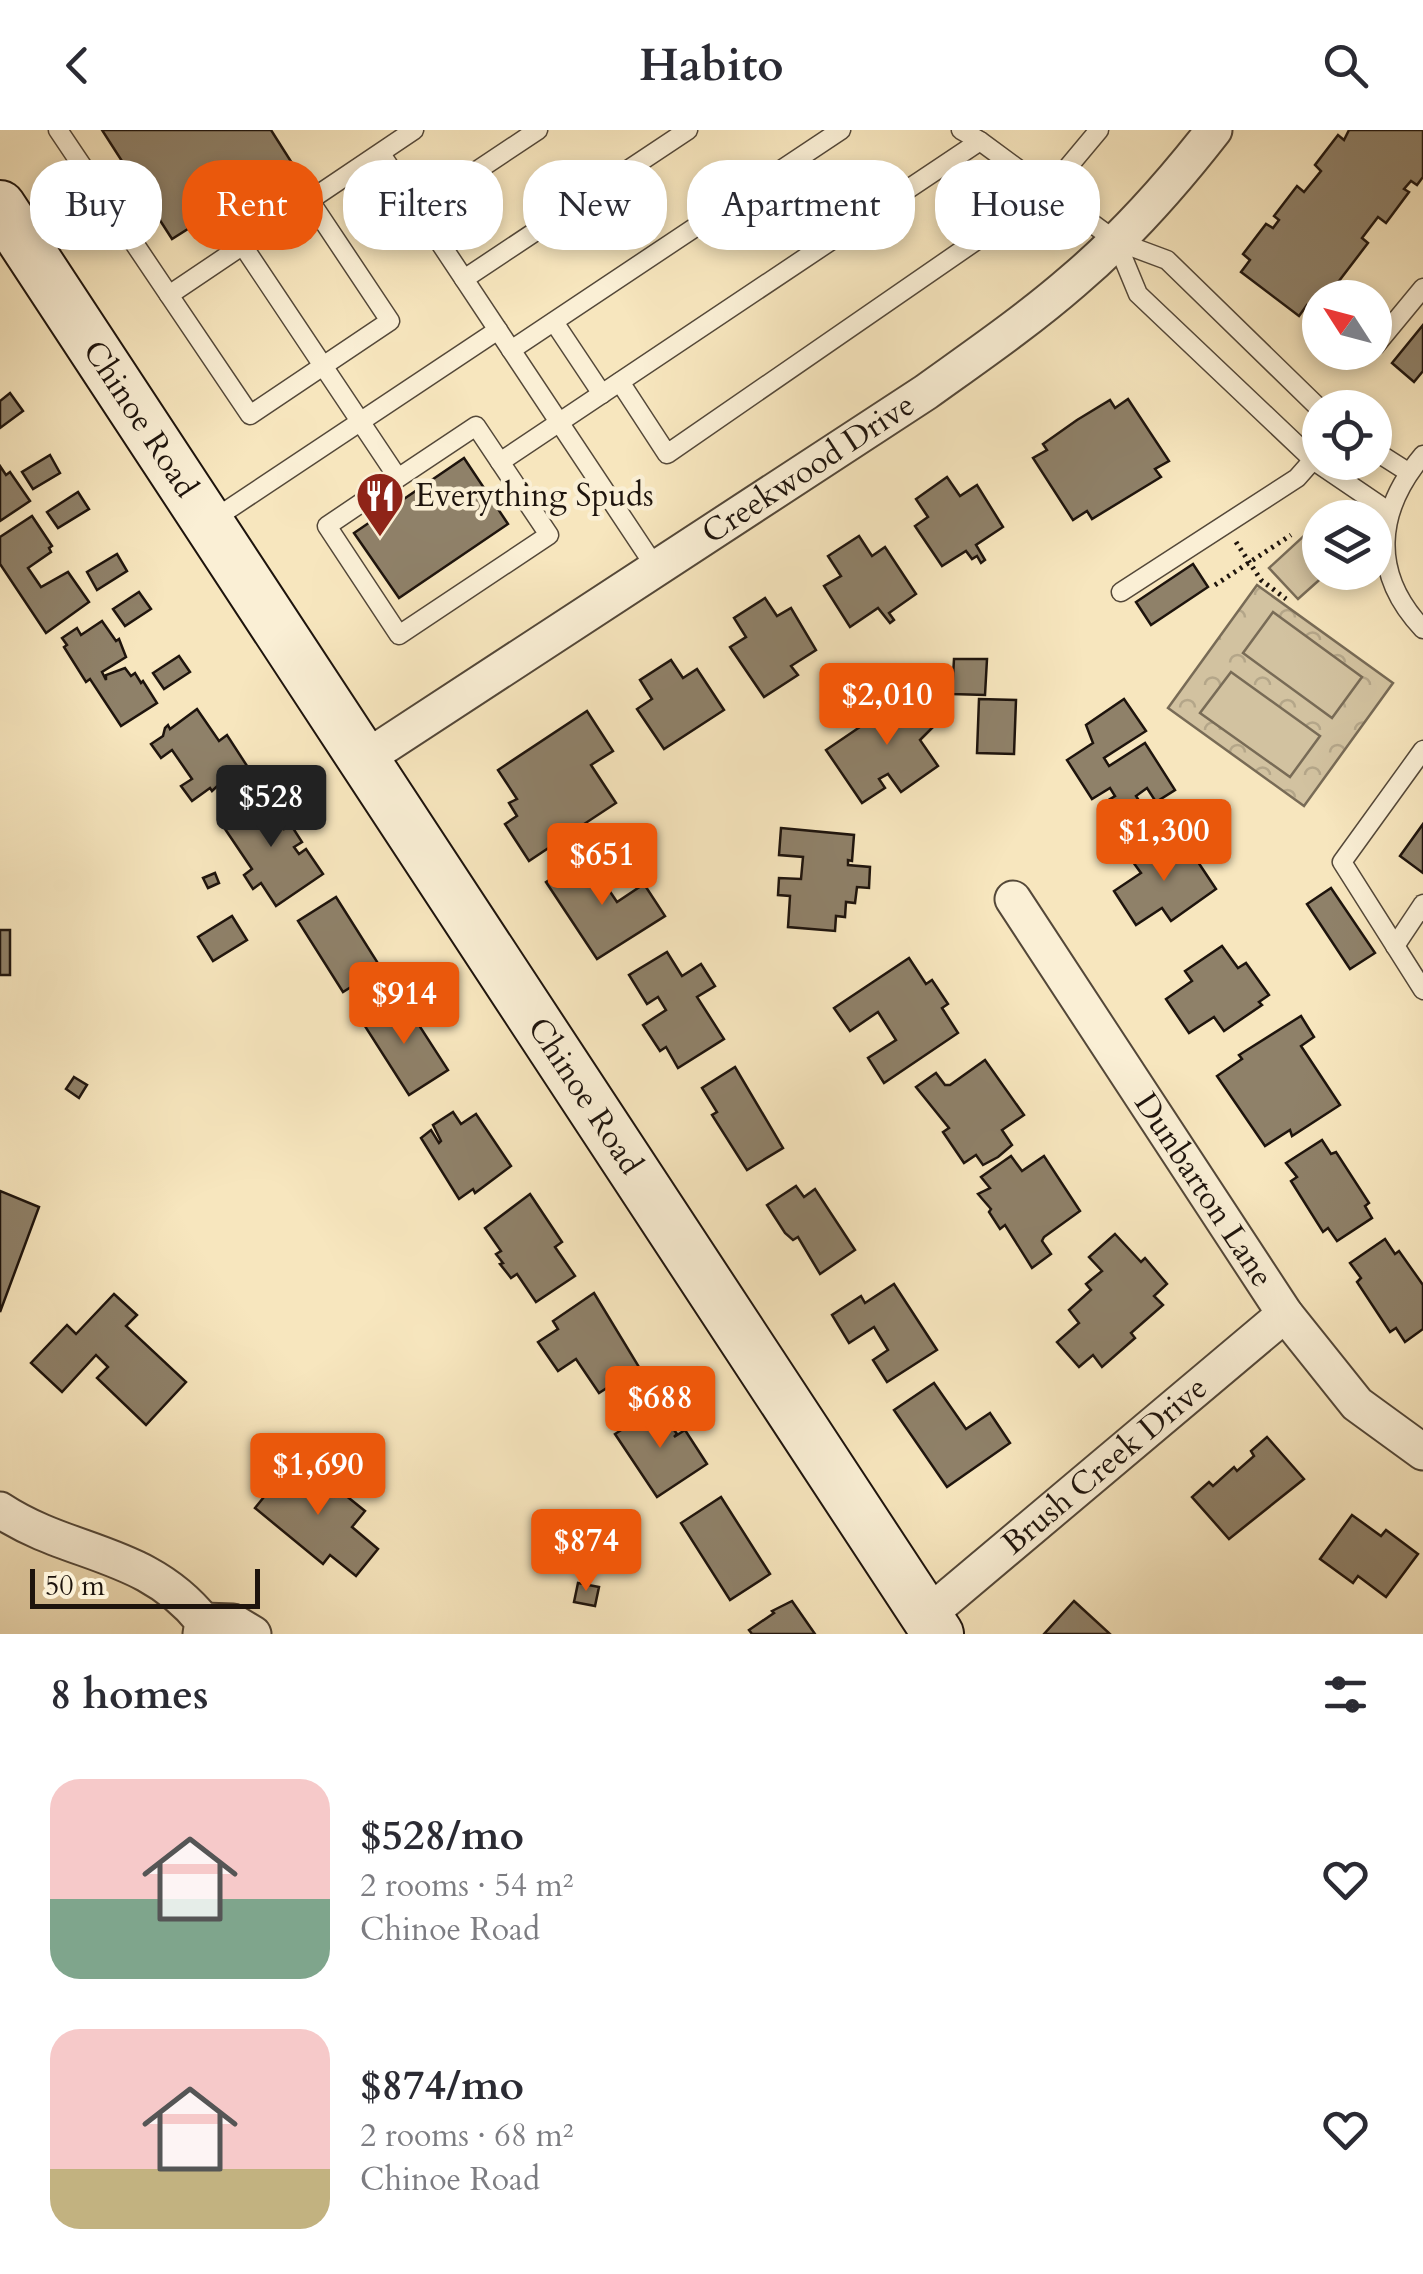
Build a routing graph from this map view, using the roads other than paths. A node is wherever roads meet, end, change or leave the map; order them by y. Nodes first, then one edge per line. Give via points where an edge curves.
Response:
1 (58, 130) edge
2 (414, 130) edge
3 (538, 130) edge
4 (688, 130) edge
5 (841, 130) edge
6 (961, 130) edge
7 (1099, 130) edge
8 (1214, 130) edge
9 (980, 141) junction
10 (381, 154) junction
11 (385, 160) edge
12 (493, 160) edge
13 (1006, 160) edge
14 (1074, 160) edge
15 (323, 192) edge
16 (0, 206) edge
17 (323, 220) edge
18 (1100, 229) edge
19 (1116, 241) junction
20 (238, 250) edge
21 (247, 250) edge
22 (445, 250) edge
23 (961, 250) edge
24 (464, 279) junction
25 (1423, 288) edge
26 (170, 295) junction
27 (554, 322) junction
28 (1392, 325) edge
29 (498, 330) junction
30 (511, 350) junction
31 (323, 366) junction
32 (620, 382) junction
33 (1302, 391) edge
34 (602, 394) junction
35 (360, 422) junction
36 (559, 422) junction
37 (1302, 443) edge
38 (1423, 454) edge
39 (500, 462) junction
40 (1392, 462) edge
41 (1302, 472) edge
42 (1408, 472) junction
43 (398, 478) junction
44 (1347, 480) edge
45 (1374, 500) edge
46 (1392, 503) edge
47 (208, 523) junction
48 (656, 568) junction
49 (1392, 575) edge
50 (1121, 592) dead end
51 (1423, 629) edge
52 (1423, 750) edge
53 (364, 760) junction
54 (1013, 899) dead end
55 (1423, 904) edge
56 (1394, 946) junction
57 (1423, 990) edge
58 (1284, 1314) junction
59 (1423, 1452) edge
60 (0, 1510) edge
61 (931, 1625) edge
62 (202, 1627) edge
63 (252, 1634) edge

1 - 26 lane
2 - 10 lane
3 - 12 lane
4 - 24 lane
5 - 27 lane
6 - 9 lane
7 - 14 lane
8 - 19 street, Creekwood Drive
9 - 13 lane
9 - 32 lane
10 - 11 lane
10 - 15 lane
16 - 47 street, Chinoe Road
17 - 31 lane via 390,321
18 - 19 lane
19 - 33 lane via 1167,260
19 - 37 lane via 1138,294
19 - 48 street, Creekwood Drive via 955,371
20 - 26 lane
21 - 31 lane
22 - 24 lane
23 - 32 lane via 667,454
24 - 29 lane
25 - 28 lane
26 - 31 lane via 250,415
27 - 30 lane
27 - 34 lane
29 - 30 lane
29 - 35 lane
30 - 36 lane
31 - 35 lane
32 - 34 lane
34 - 36 lane
35 - 43 lane
35 - 47 lane
36 - 39 lane
36 - 48 lane
38 - 42 lane
39 - 43 lane via 476,426
39 - 43 lane via 549,535 399,635 327,526
40 - 42 lane
41 - 50 lane
42 - 46 lane
44 - 45 lane
47 - 53 street, Chinoe Road
48 - 53 street, Creekwood Drive
49 - 51 lane
52 - 56 lane via 1342,862
53 - 61 street, Chinoe Road
54 - 58 street, Dunbarton Lane
55 - 56 lane
56 - 57 lane
58 - 59 street, Dunbarton Lane via 1356,1404
58 - 61 street, Brush Creek Drive
60 - 62 street via 155,1578 186,1599
62 - 63 street via 232,1622

